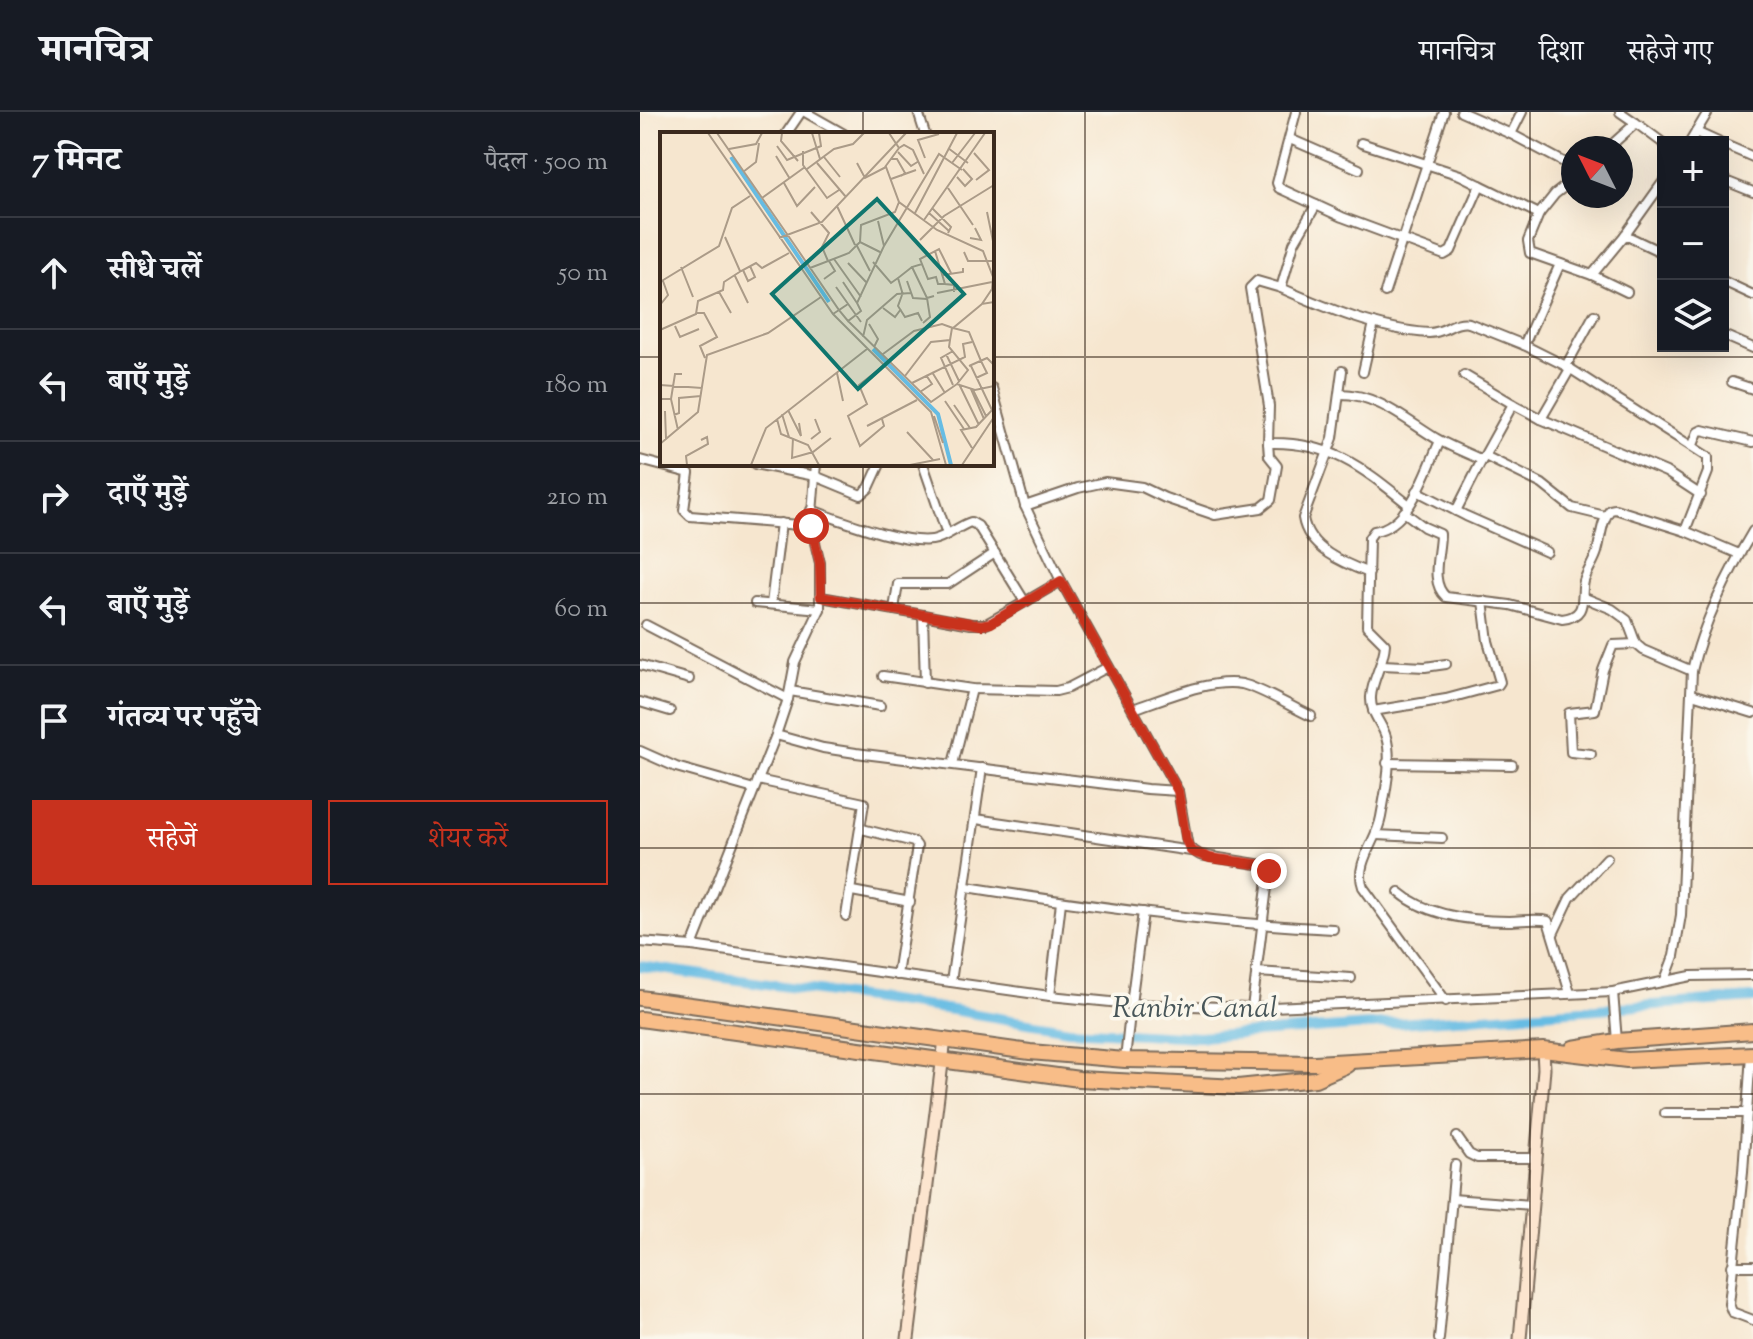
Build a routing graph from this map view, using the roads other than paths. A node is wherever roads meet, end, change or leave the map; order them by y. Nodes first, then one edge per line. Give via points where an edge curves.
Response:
1 (803, 112) edge
2 (918, 112) edge
3 (1296, 112) edge
4 (1444, 112) edge
5 (1461, 112) edge
6 (1522, 112) edge
7 (1620, 112) edge
8 (1703, 114) edge
9 (1636, 123) junction
10 (788, 132) edge
11 (840, 132) edge
12 (924, 132) edge
13 (1696, 132) junction
14 (1511, 134) junction
15 (1621, 136) edge
16 (1694, 136) edge
17 (1705, 136) edge
18 (1290, 139) junction
19 (1657, 139) edge
20 (1361, 143) dead end
21 (1729, 146) edge
22 (1753, 157) edge
23 (1561, 161) edge
24 (1426, 165) junction
25 (1359, 169) dead end
26 (1729, 182) edge
27 (1480, 185) junction
28 (1561, 190) edge
29 (1657, 190) edge
30 (1753, 192) edge
31 (1316, 205) junction
32 (1539, 214) junction
33 (1625, 235) junction
34 (1403, 239) junction
35 (1657, 250) edge
36 (1560, 264) junction
37 (1592, 275) junction
38 (1729, 284) edge
39 (1281, 288) junction
40 (1385, 292) dead end
41 (1627, 292) dead end
42 (1753, 295) edge
43 (1594, 315) dead end
44 (1374, 323) junction
45 (1729, 338) edge
46 (1524, 345) junction
47 (1753, 348) edge
48 (1568, 367) junction
49 (1342, 371) dead end
50 (1363, 372) dead end
51 (1464, 375) dead end
52 (1732, 382) dead end
53 (1753, 389) edge
54 (1341, 394) junction
55 (1513, 404) junction
56 (994, 406) edge
57 (1541, 419) junction
58 (1440, 441) junction
59 (1753, 442) edge
60 (1268, 443) junction
61 (1693, 445) junction
62 (1329, 451) junction
63 (1484, 458) junction
64 (640, 460) edge
65 (660, 465) edge
66 (663, 466) edge
67 (765, 466) edge
68 (816, 466) edge
69 (879, 466) edge
70 (924, 466) edge
71 (815, 476) junction
72 (1417, 491) junction
73 (1701, 495) junction
74 (1025, 506) junction
75 (1407, 508) junction
76 (811, 510) junction
77 (1456, 511) junction
78 (1605, 516) junction
79 (781, 523) junction
80 (811, 526) junction
81 (1685, 531) junction
82 (947, 534) junction
83 (1752, 535) edge
84 (1547, 552) dead end
85 (995, 553) junction
86 (1739, 554) junction
87 (1369, 573) junction
88 (1061, 581) junction
89 (821, 597) junction
90 (1585, 598) junction
91 (1483, 601) junction
92 (1025, 602) junction
93 (755, 603) dead end
94 (771, 604) junction
95 (820, 609) junction
96 (894, 609) junction
97 (923, 615) junction
98 (646, 625) dead end
99 (1636, 644) junction
100 (1446, 664) dead end
101 (640, 665) edge
102 (1382, 665) junction
103 (1108, 667) junction
104 (1692, 671) junction
105 (883, 676) dead end
106 (689, 679) dead end
107 (925, 683) junction
108 (972, 689) junction
109 (1692, 694) junction
110 (789, 695) junction
111 (640, 702) edge
112 (880, 706) dead end
113 (1133, 709) junction
114 (670, 711) dead end
115 (1373, 711) junction
116 (1753, 713) edge
117 (1311, 716) dead end
118 (776, 735) junction
119 (640, 751) edge
120 (1591, 754) dead end
121 (1387, 763) junction
122 (953, 764) junction
123 (1512, 765) dead end
124 (982, 768) junction
125 (756, 785) junction
126 (1178, 791) junction
127 (976, 819) junction
128 (862, 829) junction
129 (1376, 835) junction
130 (1442, 838) dead end
131 (1191, 851) junction
132 (1607, 858) dead end
133 (967, 887) junction
134 (852, 891) junction
135 (1399, 892) dead end
136 (910, 902) junction
137 (1061, 902) junction
138 (1143, 912) junction
139 (846, 916) dead end
140 (1264, 925) junction
141 (1333, 929) dead end
142 (1553, 935) junction
143 (640, 942) edge
144 (692, 946) junction
145 (1256, 972) junction
146 (897, 975) junction
147 (1753, 975) edge
148 (1351, 978) dead end
149 (1665, 980) junction
150 (951, 982) junction
151 (1613, 992) junction
152 (1570, 993) junction
153 (1050, 996) junction
154 (640, 998) edge
155 (1446, 1001) junction
156 (1131, 1004) junction
157 (1252, 1008) junction
158 (640, 1019) edge
159 (1753, 1031) edge
160 (945, 1039) junction
161 (1617, 1041) junction
162 (1543, 1050) junction
163 (1561, 1050) junction
164 (1126, 1053) junction
165 (1752, 1054) edge
166 (942, 1061) junction
167 (1360, 1061) junction
168 (1665, 1113) dead end
169 (1747, 1113) junction
170 (1457, 1137) dead end
171 (1536, 1158) junction
172 (1455, 1165) dead end
173 (1452, 1199) junction
174 (1532, 1205) junction
175 (1732, 1266) junction
176 (1753, 1266) edge
177 (1753, 1320) edge
178 (908, 1339) edge
179 (1439, 1339) edge
180 (1520, 1339) edge

1 - 10 street
1 - 11 street
2 - 12 street
3 - 18 street
4 - 24 street
5 - 14 street
6 - 14 street
7 - 9 street
8 - 13 street
9 - 15 street
9 - 19 street
13 - 16 street
13 - 17 street
14 - 23 street
18 - 25 street
18 - 31 street via 1278,186
20 - 24 street
21 - 22 street
24 - 27 street
24 - 34 street
26 - 30 street
27 - 32 street
27 - 34 street via 1447,256
28 - 32 street
29 - 33 street
31 - 34 street
31 - 39 street via 1294,243
32 - 36 street via 1528,248 1534,256
33 - 35 street
33 - 37 street
34 - 40 street
36 - 37 street
36 - 46 street
37 - 41 street
38 - 42 street
39 - 44 street
39 - 60 street via 1257,281 1250,288 1269,406
43 - 48 street
44 - 46 street via 1433,333 1465,321
44 - 50 street
45 - 47 street
46 - 48 street
48 - 57 street
48 - 61 street
49 - 54 street
51 - 55 street
52 - 53 street
54 - 58 street via 1375,401
54 - 62 street
55 - 57 street
55 - 63 street
56 - 74 street
57 - 73 street via 1666,472
58 - 63 street
58 - 72 street
59 - 61 street via 1702,430
60 - 62 street via 1296,442
60 - 74 street via 1277,466 1271,500 1261,508 1215,515 1142,487 1105,482
61 - 73 street via 1710,462
62 - 75 street via 1368,471
62 - 87 street via 1304,509 1304,526 1335,558
63 - 77 street
63 - 78 street via 1542,484 1572,508
64 - 65 street
66 - 79 street via 689,473 687,515
67 - 71 street
68 - 71 street
69 - 71 street via 861,495
70 - 82 street
71 - 76 street
72 - 75 street
72 - 77 street
73 - 81 street
74 - 88 street
75 - 87 street via 1387,528 1370,535
75 - 91 street via 1420,524 1440,534 1436,564 1441,593
76 - 80 street
76 - 82 street via 903,536 930,540
77 - 84 street
78 - 81 street via 1615,509
78 - 90 street via 1584,582
79 - 80 street
79 - 94 street
80 - 89 street
81 - 86 street
82 - 85 street via 975,523
83 - 86 street
85 - 92 street
85 - 96 street via 948,584 898,584
86 - 104 street
87 - 102 street via 1367,626 1385,644
88 - 92 street
88 - 103 street
89 - 95 street
89 - 96 street
90 - 91 street via 1566,619
90 - 99 street via 1627,620
91 - 115 street via 1498,685
92 - 97 street via 986,624
93 - 94 street
94 - 95 street
95 - 110 street via 795,662
96 - 97 street
97 - 107 street
98 - 110 street
99 - 104 street
99 - 120 street via 1613,645 1595,710 1569,713 1571,752
100 - 102 street
101 - 106 street
102 - 115 street via 1371,693
103 - 108 street via 1056,691
103 - 113 street
104 - 109 street
105 - 107 street
107 - 108 street
108 - 122 street
109 - 116 street
109 - 149 street via 1681,915
110 - 112 street
110 - 118 street
111 - 114 street
113 - 117 street via 1226,684 1245,685
113 - 126 street
115 - 121 street via 1386,737
118 - 122 street via 845,751
118 - 125 street
119 - 125 street via 676,767
121 - 123 street
121 - 129 street
122 - 124 street
124 - 126 street
124 - 127 street
125 - 128 street via 861,800
125 - 144 street
126 - 131 street
127 - 131 street
127 - 133 street
128 - 134 street
128 - 136 street via 916,844
129 - 130 street
129 - 155 street via 1360,871 1363,887
131 - 140 street via 1266,866
132 - 142 street via 1570,898
133 - 137 street
133 - 150 street
134 - 136 street
134 - 139 street
135 - 142 street via 1448,914 1545,920
136 - 146 street
137 - 138 street
137 - 153 street
138 - 140 street
138 - 156 street
140 - 141 street
140 - 145 street
142 - 152 street
143 - 144 street
144 - 146 street
145 - 148 street
145 - 157 street
146 - 150 street
147 - 149 street
149 - 151 street
150 - 153 street
151 - 152 street
151 - 161 street
152 - 155 street
153 - 156 street
154 - 160 highway
155 - 157 street
156 - 157 street
156 - 164 street
158 - 166 highway
159 - 161 highway
160 - 164 highway via 1030,1052
160 - 166 street
161 - 163 highway
162 - 163 highway
162 - 167 highway
162 - 171 street
163 - 165 highway via 1627,1060
164 - 167 highway via 1203,1063
165 - 169 street
166 - 167 highway via 1079,1079 1238,1087 1315,1079
166 - 178 street
168 - 169 street
169 - 175 street
170 - 171 street via 1472,1156
171 - 174 street
172 - 173 street
173 - 174 street
173 - 179 street
174 - 180 street
175 - 176 street
175 - 177 street via 1730,1310

